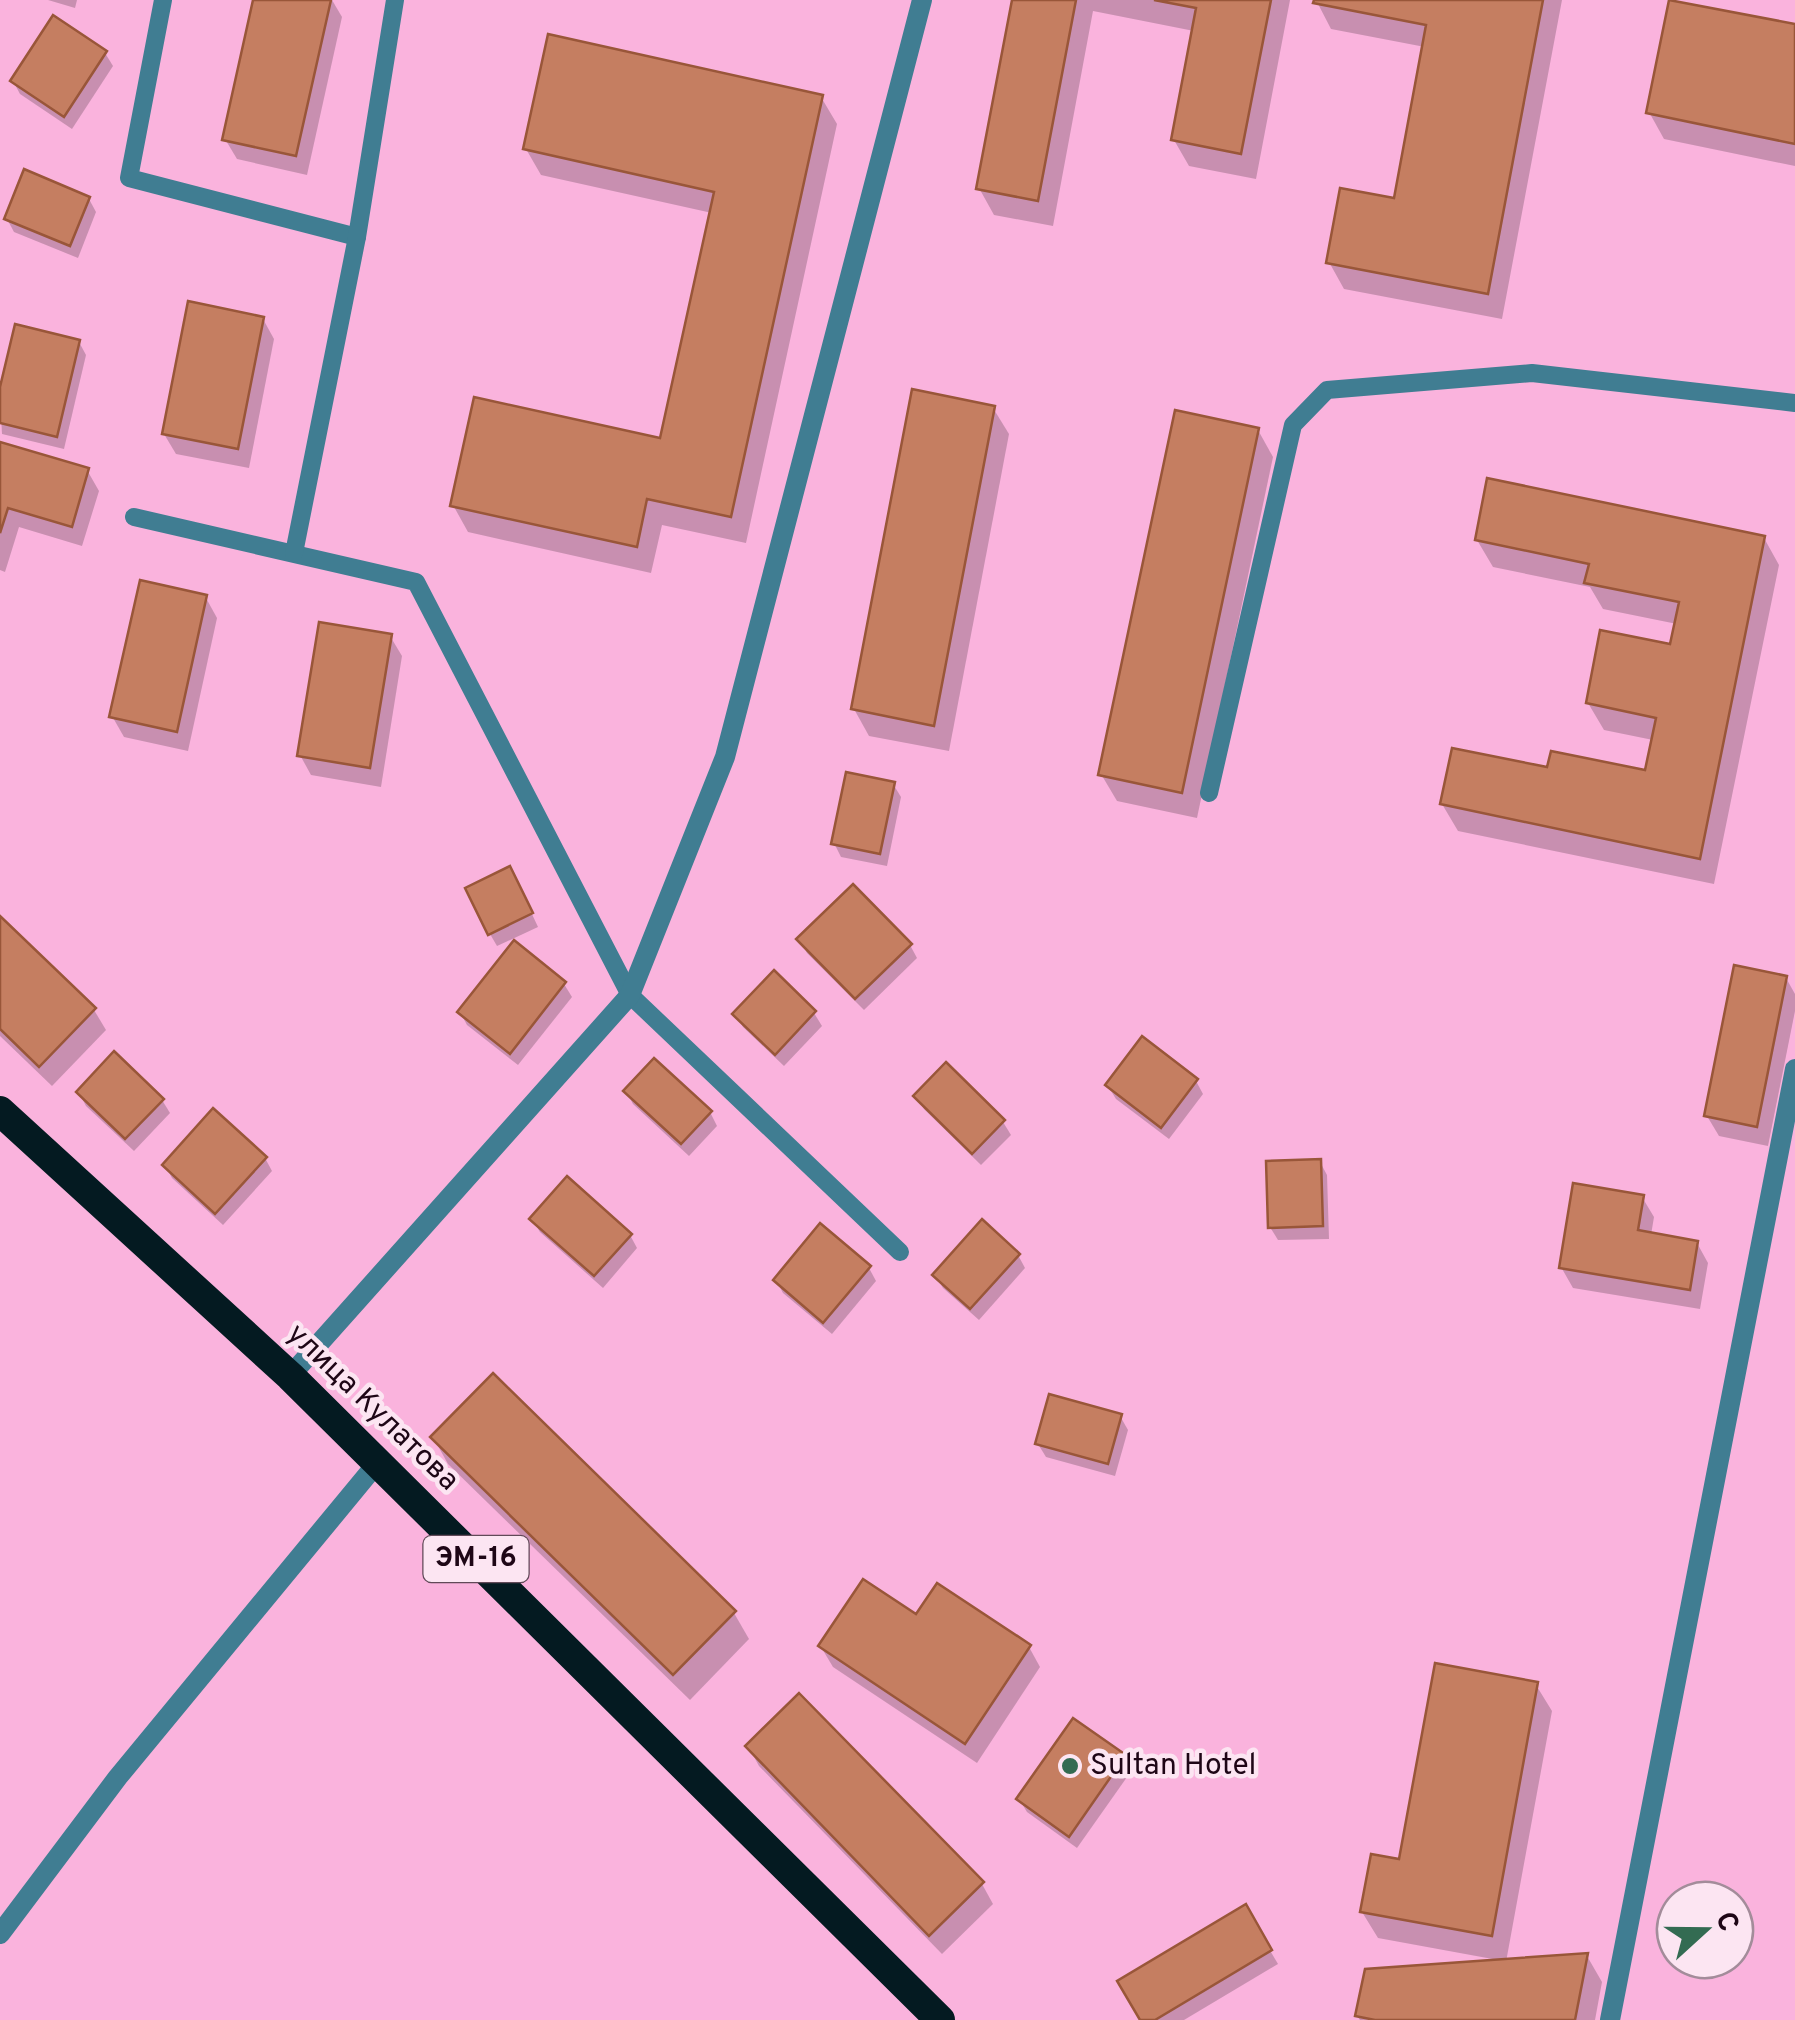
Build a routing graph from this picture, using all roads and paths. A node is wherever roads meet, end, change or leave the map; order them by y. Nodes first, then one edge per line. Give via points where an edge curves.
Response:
1 (163, 0) edge
2 (395, 0) edge
3 (922, 0) edge
4 (357, 236) junction
5 (1795, 403) edge
6 (134, 517) dead end
7 (294, 553) junction
8 (1210, 792) dead end
9 (630, 995) junction
10 (1795, 1068) edge
11 (0, 1111) edge
12 (900, 1252) dead end
13 (290, 1376) junction
14 (378, 1462) junction
15 (0, 1934) edge
16 (940, 2020) edge
17 (1610, 2020) edge

1 - 4 lane via 129,178
2 - 4 lane
3 - 9 street via 725,757
4 - 7 lane
5 - 8 lane via 1532,373 1328,390 1293,425
6 - 7 lane
7 - 9 lane via 416,582
9 - 12 lane
9 - 13 street
10 - 17 street
11 - 13 highway, улица Кулатова / ЭМ-16
13 - 14 highway, улица Кулатова / ЭМ-16
14 - 15 street via 118,1777
14 - 16 highway, улица Кулатова / ЭМ-16

